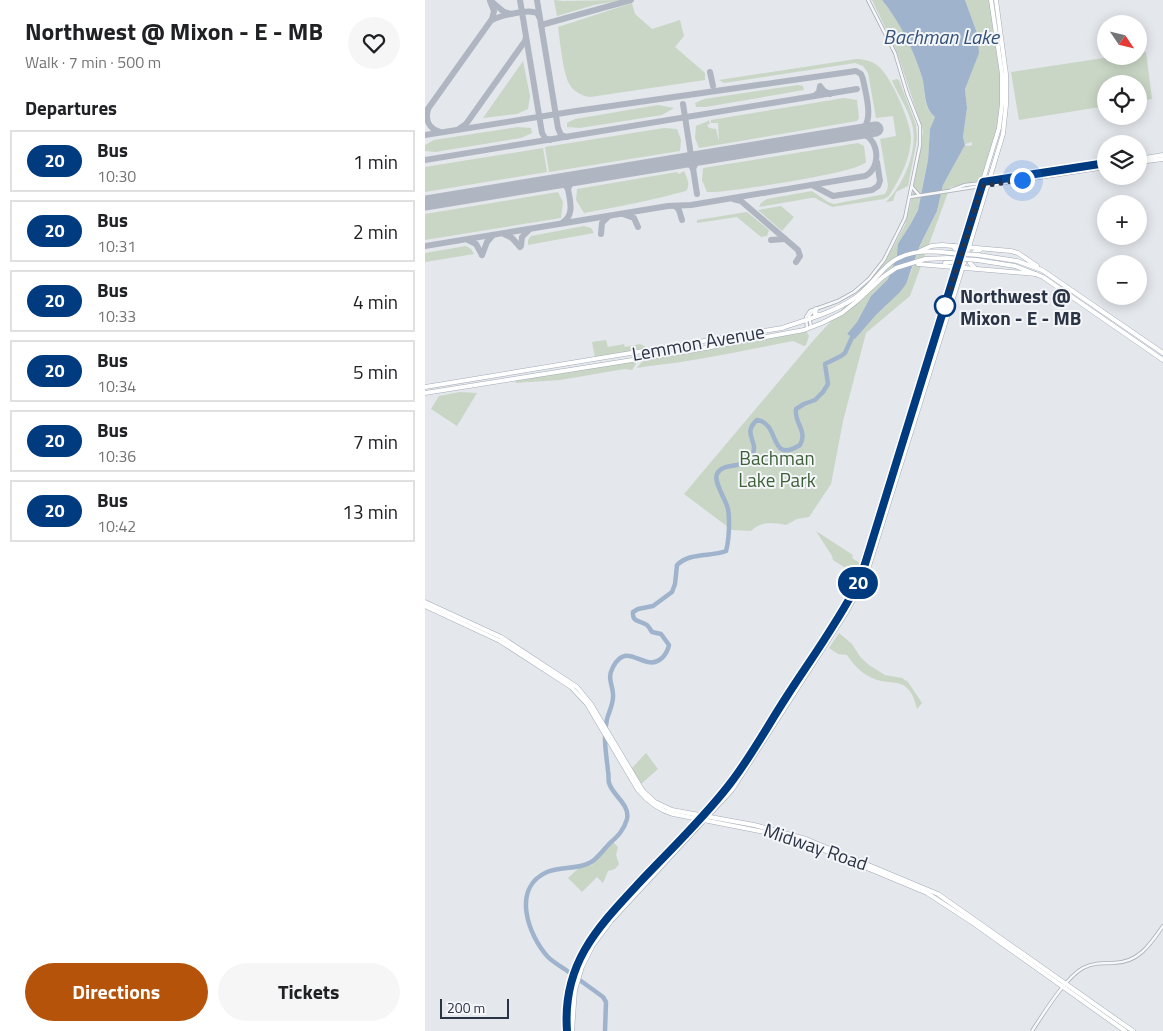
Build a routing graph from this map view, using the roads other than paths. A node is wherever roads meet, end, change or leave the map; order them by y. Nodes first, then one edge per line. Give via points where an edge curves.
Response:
1 (869, 0) edge
2 (991, 0) edge
3 (996, 0) edge
4 (993, 16) junction
5 (1001, 31) junction
6 (999, 48) junction
7 (1005, 59) junction
8 (1001, 128) junction
9 (1163, 155) edge
10 (1147, 158) edge
11 (1163, 159) edge
12 (1147, 160) edge
13 (1097, 165) edge
14 (1097, 168) edge
15 (1021, 178) junction
16 (985, 184) junction
17 (911, 186) junction
18 (919, 195) junction
19 (910, 197) junction
20 (953, 246) junction
21 (964, 247) junction
22 (969, 247) junction
23 (987, 249) junction
24 (920, 251) junction
25 (949, 255) junction
26 (977, 258) junction
27 (915, 264) junction
28 (941, 265) junction
29 (957, 266) junction
30 (963, 267) junction
31 (976, 268) junction
32 (1041, 270) junction
33 (1035, 274) junction
34 (1060, 285) junction
35 (950, 299) junction
36 (816, 309) junction
37 (818, 316) junction
38 (807, 319) junction
39 (809, 328) junction
40 (688, 345) junction
41 (1152, 345) junction
42 (689, 350) junction
43 (1148, 350) junction
44 (1163, 353) edge
45 (1163, 360) edge
46 (924, 374) junction
47 (929, 376) junction
48 (425, 387) edge
49 (425, 393) edge
50 (911, 415) junction
51 (912, 431) junction
52 (905, 443) junction
53 (425, 602) edge
54 (425, 606) edge
55 (500, 639) junction
56 (752, 756) junction
57 (743, 764) junction
58 (626, 766) junction
59 (739, 780) junction
60 (663, 808) junction
61 (687, 817) junction
62 (701, 817) junction
63 (706, 818) junction
64 (692, 827) junction
65 (625, 898) junction
66 (629, 901) junction
67 (1163, 926) edge
68 (1065, 986) junction
69 (570, 1010) junction
70 (567, 1031) edge
71 (572, 1031) edge
72 (1032, 1031) edge
73 (1125, 1031) edge
74 (1133, 1031) edge

1 - 17 street via 895,53 920,126 920,145
2 - 4 main road
3 - 5 main road
4 - 5 main road
4 - 6 main road
5 - 7 main road
6 - 7 main road
6 - 8 main road via 1003,87
7 - 8 main road via 1007,105
8 - 16 main road
9 - 10 main road
11 - 12 main road
13 - 15 main road
14 - 15 main road
15 - 16 main road
16 - 18 street
16 - 21 main road
16 - 22 main road
17 - 18 street
17 - 19 street
18 - 19 street
19 - 36 street via 900,231 874,274 859,289
20 - 21 main road
20 - 24 main road via 931,246
20 - 28 main road via 957,252 954,261
21 - 22 main road
21 - 29 main road
22 - 23 main road
22 - 30 main road
23 - 31 main road via 973,253 970,263
23 - 32 main road via 1015,252
24 - 25 main road, Lemmon Avenue
24 - 37 main road, Lemmon Avenue via 893,261 855,298
25 - 26 main road, bridge
25 - 27 main road, Lemmon Avenue
26 - 32 main road via 1010,259
26 - 33 main road
27 - 28 main road
27 - 39 main road, Lemmon Avenue via 887,274 850,307
28 - 29 main road
29 - 30 main road
29 - 35 main road
30 - 31 main road
30 - 35 main road
31 - 33 main road
32 - 34 main road
33 - 34 main road
34 - 41 main road
34 - 43 main road
35 - 46 main road
35 - 47 main road
36 - 37 main road
36 - 38 street via 808,312
37 - 38 main road, Lemmon Avenue
38 - 39 street
38 - 40 main road, Lemmon Avenue via 777,329
39 - 42 main road, Lemmon Avenue
40 - 42 main road
40 - 48 main road, Lemmon Avenue
41 - 43 main road
41 - 44 main road
42 - 49 main road, Lemmon Avenue
43 - 45 main road
46 - 47 main road
46 - 50 main road
47 - 51 main road
50 - 51 main road
50 - 52 main road
51 - 52 main road
52 - 56 main road via 867,565 851,600
53 - 55 main road
54 - 55 main road
55 - 58 main road, Midway Road via 571,687 587,704
55 - 58 main road, Midway Road via 577,687 586,696
56 - 57 main road
56 - 59 main road
57 - 59 main road
57 - 62 main road via 728,787
58 - 60 main road, Midway Road via 646,794
59 - 63 main road
60 - 61 main road, Midway Road
60 - 62 main road, Midway Road
61 - 62 main road, Midway Road
61 - 64 main road via 692,821
62 - 63 main road, Midway Road
62 - 64 main road
63 - 66 main road
63 - 68 main road, Midway Road via 769,830 927,893
64 - 65 main road
65 - 66 main road
65 - 69 main road via 595,932 580,960 573,981
66 - 69 main road via 590,950
67 - 68 street via 1134,959 1086,966 1076,972
68 - 72 street
68 - 73 main road, Midway Road
68 - 74 main road, Midway Road
69 - 70 main road
69 - 71 main road

